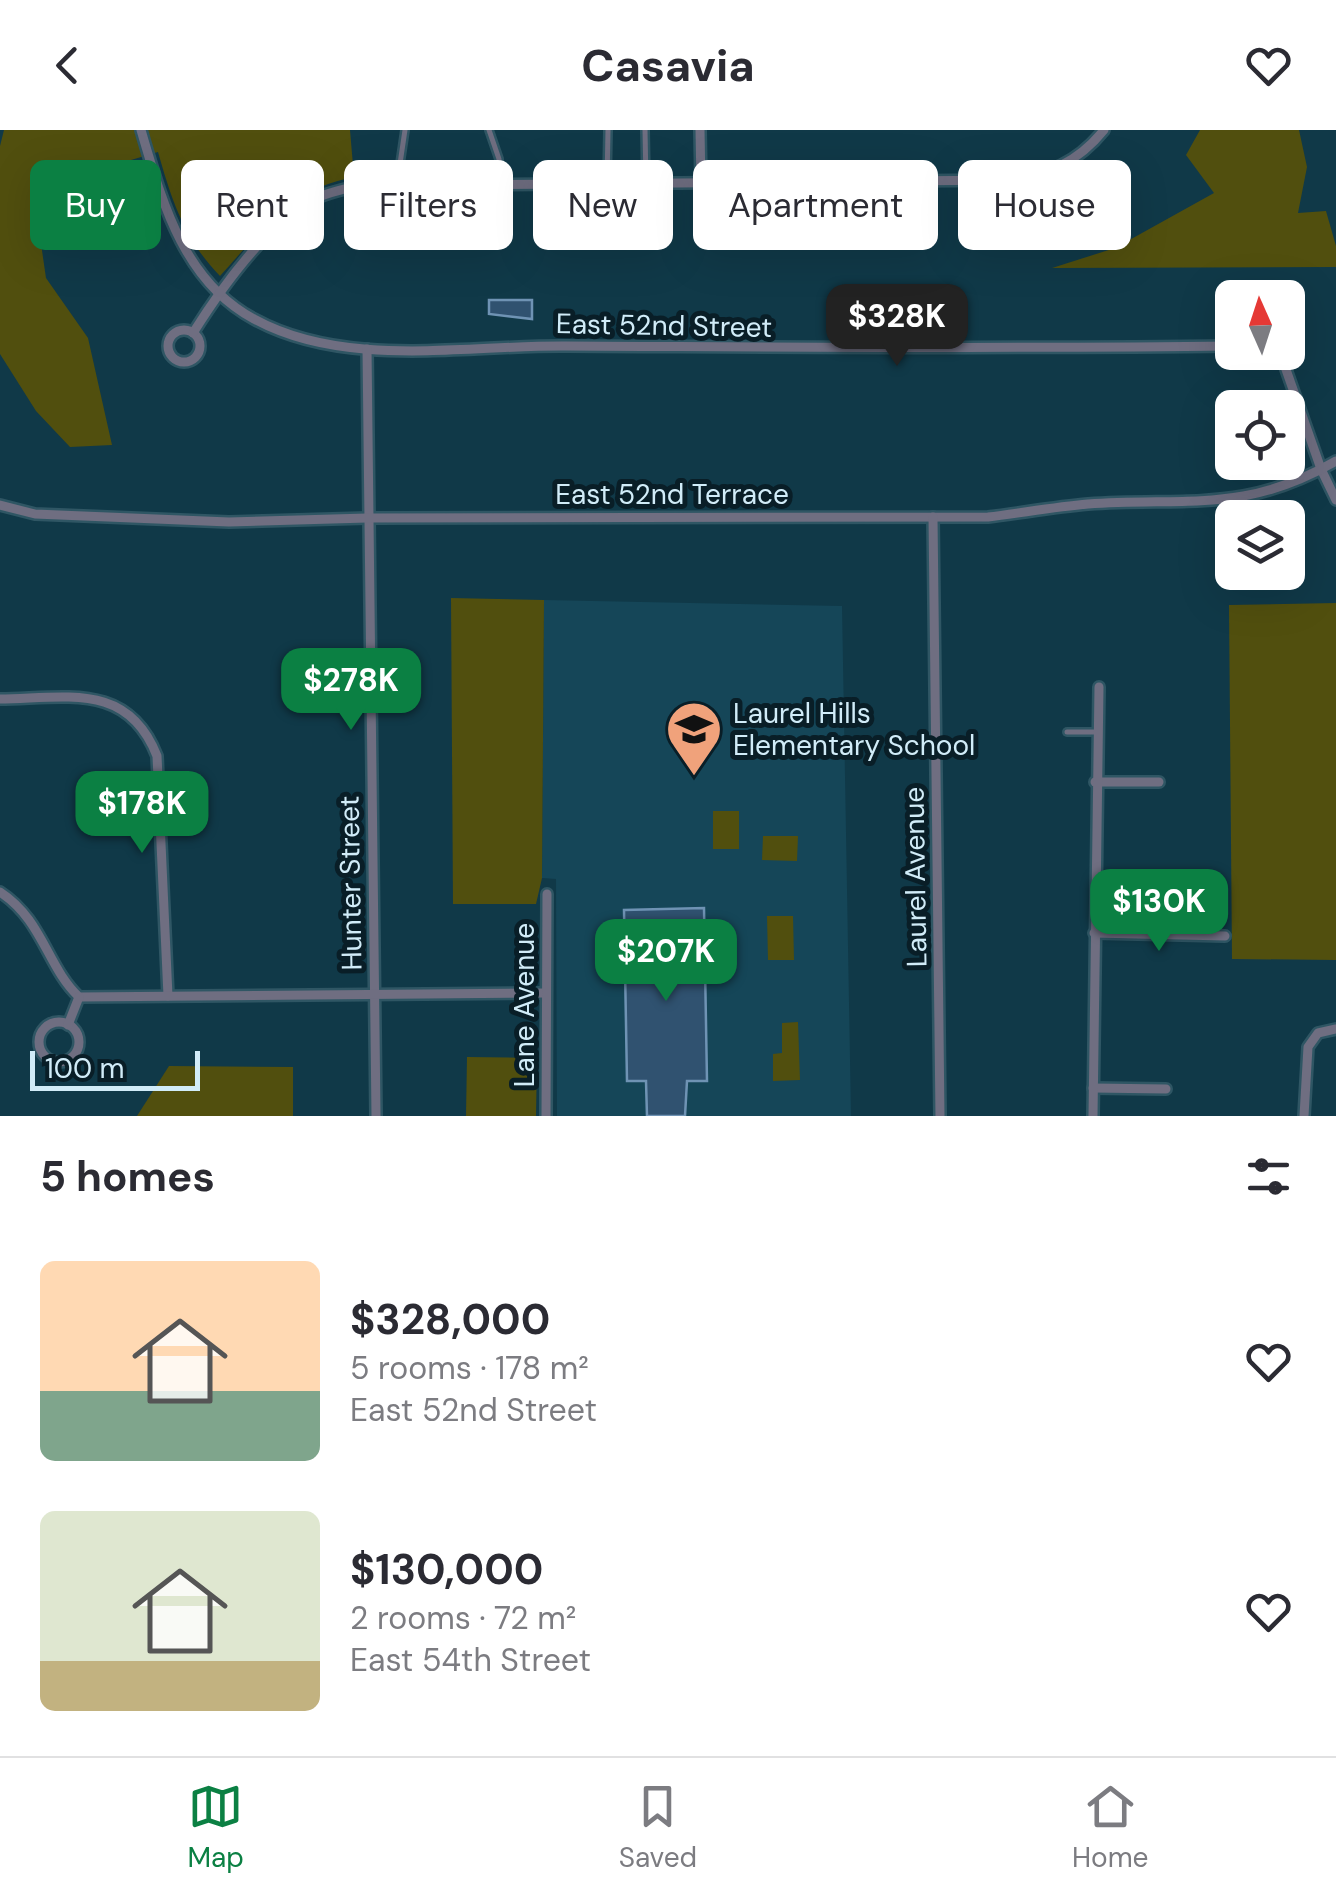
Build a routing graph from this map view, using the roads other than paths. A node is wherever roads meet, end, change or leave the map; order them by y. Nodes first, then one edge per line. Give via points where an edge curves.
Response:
1 (141, 130) edge
2 (405, 130) edge
3 (488, 130) edge
4 (608, 130) edge
5 (645, 130) edge
6 (700, 130) edge
7 (1104, 130) edge
8 (401, 160) edge
9 (499, 160) edge
10 (607, 160) edge
11 (646, 160) edge
12 (701, 160) edge
13 (938, 181) edge
14 (344, 190) edge
15 (219, 292) junction
16 (193, 333) dead end
17 (1215, 346) edge
18 (368, 350) junction
19 (1287, 370) edge
20 (1336, 461) edge
21 (1321, 470) junction
22 (1336, 500) edge
23 (0, 505) edge
24 (368, 518) junction
25 (933, 518) junction
26 (1099, 687) dead end
27 (0, 698) edge
28 (1066, 732) dead end
29 (1097, 732) junction
30 (1095, 782) junction
31 (1160, 782) dead end
32 (0, 892) edge
33 (546, 894) dead end
34 (1094, 933) junction
35 (1225, 936) dead end
36 (546, 992) junction
37 (375, 994) junction
38 (168, 996) junction
39 (79, 998) junction
40 (68, 1025) junction
41 (1336, 1030) edge
42 (1093, 1088) junction
43 (1166, 1088) dead end
44 (376, 1116) edge
45 (546, 1116) edge
46 (940, 1116) edge
47 (1093, 1116) edge
48 (1304, 1116) edge

1 - 15 street, East 52nd Street via 167,218 188,257
2 - 8 lane
3 - 9 lane
4 - 10 lane
5 - 11 lane
6 - 12 street
7 - 13 street via 1067,164 1038,176
14 - 15 street via 293,212
15 - 16 street
15 - 18 street, East 52nd Street via 287,336
17 - 18 street, East 52nd Street
18 - 24 street, Hunter Street
19 - 21 street
20 - 21 street, East 52nd Terrace
21 - 22 street
21 - 25 street, East 52nd Terrace via 1234,500
23 - 24 street, East 52nd Terrace via 35,514 229,522
24 - 25 street, East 52nd Terrace
24 - 37 street, Hunter Street
25 - 46 street, Laurel Avenue
26 - 29 street
27 - 38 street via 87,697 121,708 148,732 157,756
28 - 29 lane
29 - 30 street
30 - 31 street
30 - 34 street
32 - 39 street via 34,926
33 - 36 street, Lane Avenue
34 - 35 street
34 - 42 street
36 - 37 street
36 - 45 street, Lane Avenue
37 - 38 street
37 - 44 street, Hunter Street
38 - 39 street
39 - 40 street
40 - 40 street via 57,1022 42,1032 40,1049 48,1059 74,1055 78,1042
41 - 48 street via 1318,1033 1308,1047
42 - 43 street
42 - 47 street

